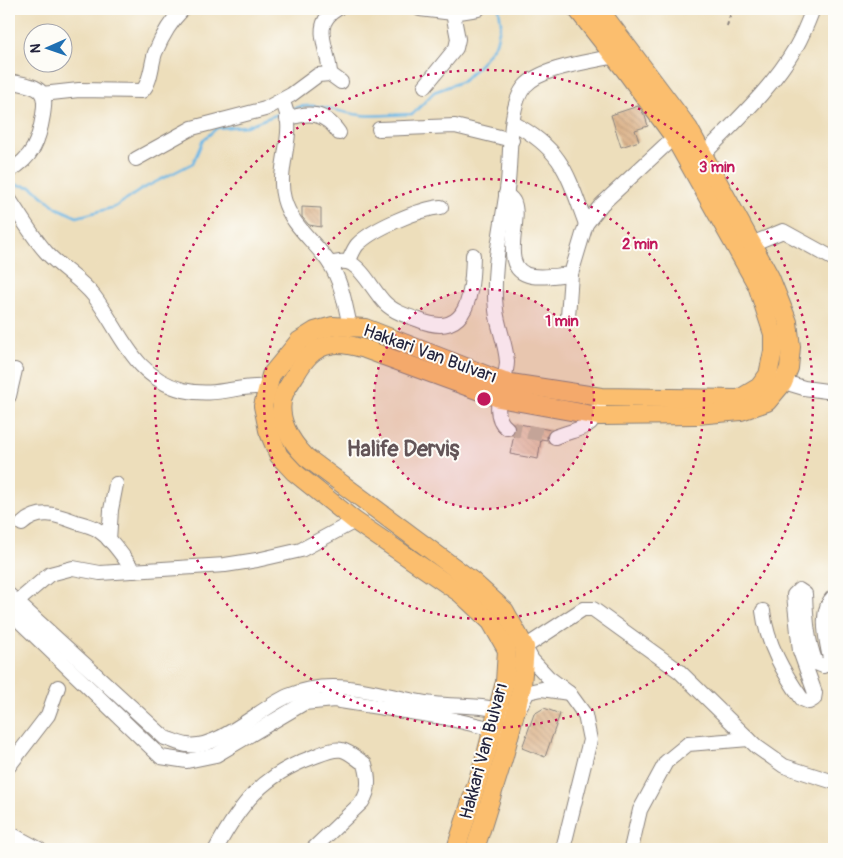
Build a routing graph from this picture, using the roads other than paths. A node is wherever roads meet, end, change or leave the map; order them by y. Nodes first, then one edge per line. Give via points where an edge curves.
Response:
1 (183, 9) edge
2 (337, 9) edge
3 (420, 9) edge
4 (478, 9) edge
5 (577, 9) edge
6 (598, 9) edge
7 (813, 9) edge
8 (453, 13) junction
9 (614, 56) junction
10 (10, 86) edge
11 (425, 86) dead end
12 (42, 94) junction
13 (285, 110) junction
14 (513, 123) junction
15 (379, 129) dead end
16 (339, 132) dead end
17 (674, 138) junction
18 (512, 140) junction
19 (704, 154) junction
20 (136, 159) dead end
21 (9, 171) edge
22 (506, 194) junction
23 (9, 199) edge
24 (441, 207) dead end
25 (586, 224) junction
26 (746, 246) junction
27 (473, 255) dead end
28 (834, 259) edge
29 (348, 262) junction
30 (330, 264) junction
31 (571, 274) junction
32 (568, 317) dead end
33 (350, 326) junction
34 (15, 370) dead end
35 (775, 379) junction
36 (266, 387) junction
37 (502, 390) junction
38 (834, 392) edge
39 (9, 396) edge
40 (601, 397) junction
41 (598, 416) junction
42 (506, 428) dead end
43 (555, 437) tunnel mouth
44 (116, 484) dead end
45 (355, 521) junction
46 (22, 524) dead end
47 (109, 540) junction
48 (134, 571) junction
49 (834, 596) edge
50 (11, 603) edge
51 (763, 611) dead end
52 (525, 647) junction
53 (58, 687) dead end
54 (569, 693) junction
55 (498, 708) junction
56 (515, 715) junction
57 (493, 729) junction
58 (511, 732) junction
59 (749, 739) junction
60 (9, 766) edge
61 (834, 782) edge
62 (9, 833) edge
63 (39, 849) edge
64 (216, 849) edge
65 (313, 849) edge
66 (456, 849) edge
67 (475, 849) edge
68 (563, 849) edge
69 (631, 849) edge

1 - 12 street via 163,36 147,85 142,91 86,89
2 - 13 street via 327,16 322,30 336,78 321,74 314,76
3 - 8 street
4 - 8 street
5 - 9 main road, Hakkari Van Bulvarı
6 - 19 main road, Hakkari Van Bulvarı via 678,114
7 - 19 street via 802,37 787,61 758,98
8 - 11 street via 458,39 456,48
9 - 14 street via 565,67 532,80 519,96
9 - 17 main road, Hakkari Van Bulvarı
10 - 12 street via 37,88
12 - 21 street via 45,103 39,138 27,158
13 - 16 street via 316,114 331,121
13 - 20 street via 265,109 192,128
13 - 30 street via 284,199 299,226
14 - 18 street
14 - 25 street via 536,136 556,154
15 - 18 street via 455,126
17 - 25 street via 602,204
17 - 26 main road, Hakkari Van Bulvarı
18 - 22 street
19 - 26 main road, Hakkari Van Bulvarı
22 - 31 street via 514,200 516,208 512,237 514,259 521,271 532,276
22 - 37 street via 496,278 496,311 507,371
23 - 36 street via 46,252 93,295 142,369 182,390 206,394 250,386
24 - 29 street via 416,212 384,228 357,245
25 - 31 street
26 - 28 street via 783,231
26 - 35 main road, Hakkari Van Bulvarı via 773,334
27 - 29 street via 472,290 467,305 458,318 444,326 424,322 392,308
29 - 30 street
30 - 33 street
31 - 32 street
33 - 36 main road, Hakkari Van Bulvarı via 324,328 299,341 271,375
33 - 37 main road, Hakkari Van Bulvarı via 365,328
34 - 39 street
35 - 38 street via 804,388
35 - 40 main road, Hakkari Van Bulvarı via 739,399
35 - 41 main road, Hakkari Van Bulvarı via 767,402 741,411
36 - 45 main road, Hakkari Van Bulvarı via 262,406 279,456
37 - 40 main road, Hakkari Van Bulvarı
37 - 41 main road, Hakkari Van Bulvarı
37 - 42 street via 500,419
37 - 52 main road, Hakkari Van Bulvarı via 350,345 331,344 305,359 284,395 282,410 294,445 306,457 471,580 505,611
40 - 41 street
41 - 43 street via 592,423
44 - 47 street
45 - 48 street via 301,550 266,558 224,565
45 - 55 main road, Hakkari Van Bulvarı via 460,593 491,622 507,650 505,682
46 - 47 street via 39,514 60,515 98,529
47 - 48 street
48 - 50 street via 100,573 72,568 50,574
49 - 51 street via 829,602 826,619 830,659 823,666 816,663 811,648 805,594 801,590 794,595 800,651 815,693 809,702 802,699 778,660 769,640
50 - 55 street via 165,738 189,745 219,739 288,696 321,688 355,687 432,704
50 - 57 street via 161,757 187,761 216,755 304,703 334,700 442,717
52 - 54 street via 548,677
52 - 56 main road, Hakkari Van Bulvarı via 522,686
52 - 59 street via 566,618 583,609 593,609 680,671
53 - 60 street via 48,715
54 - 56 street via 542,689 528,692
54 - 68 street via 586,716 590,740
55 - 56 street
55 - 57 main road, Hakkari Van Bulvarı
56 - 58 main road, Hakkari Van Bulvarı
57 - 58 street
57 - 66 main road, Hakkari Van Bulvarı
58 - 67 main road, Hakkari Van Bulvarı
59 - 61 street via 784,766
59 - 69 street via 688,744 666,762 640,810
62 - 63 street
64 - 65 street via 234,816 273,776 300,762 341,750 365,764 368,793

